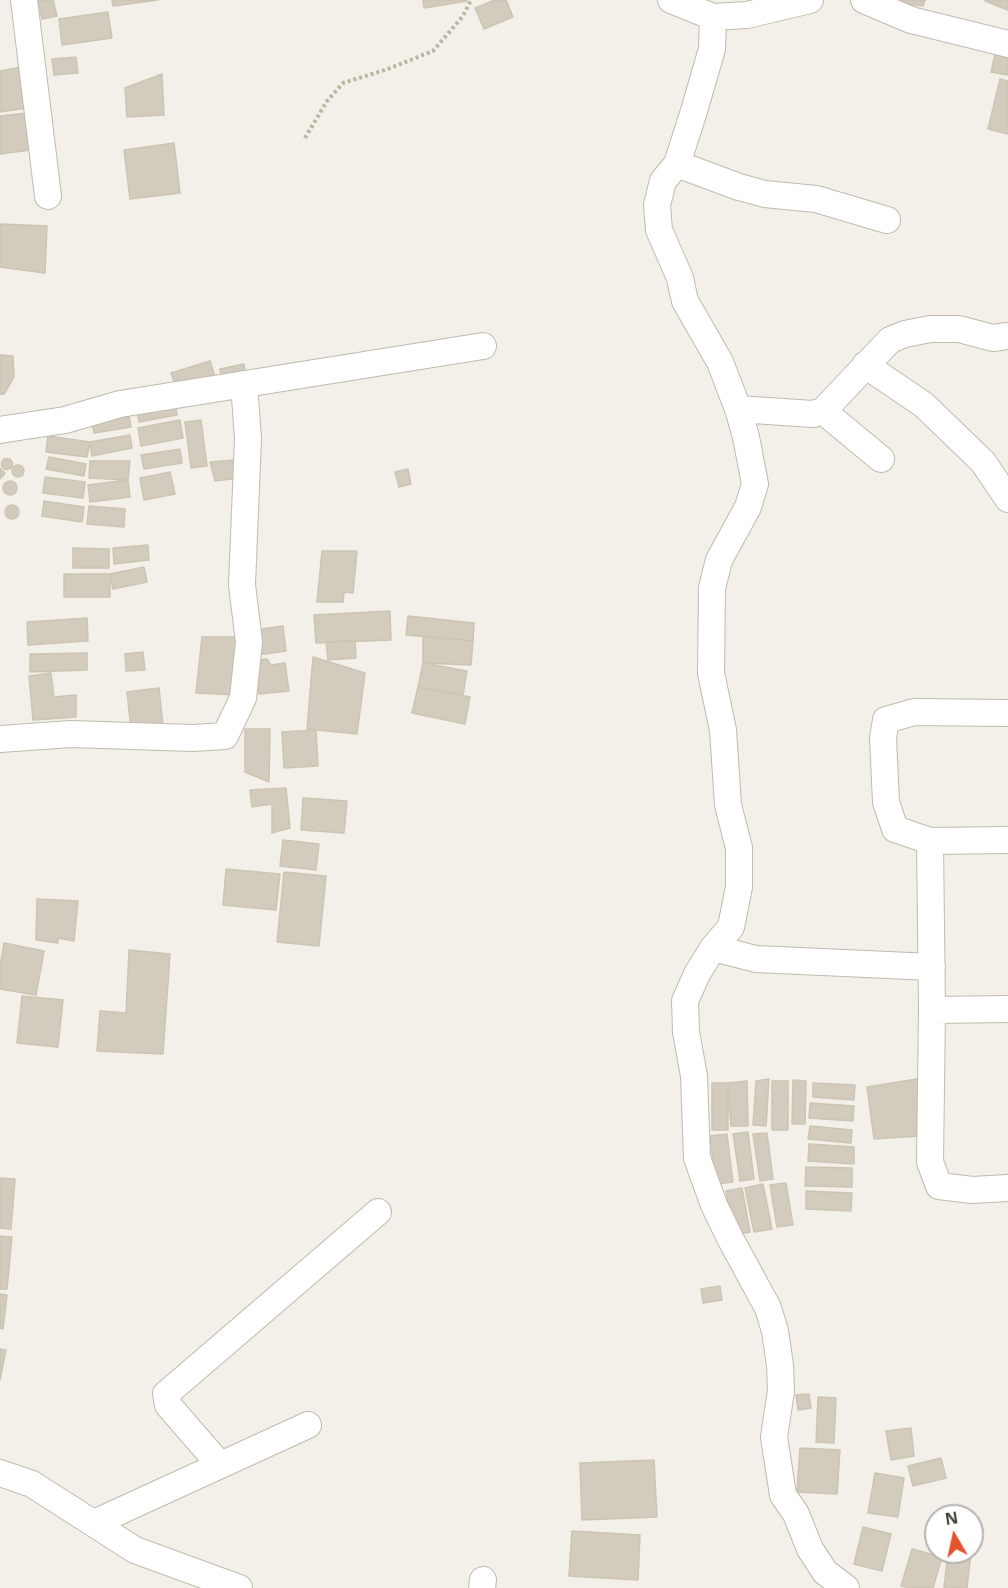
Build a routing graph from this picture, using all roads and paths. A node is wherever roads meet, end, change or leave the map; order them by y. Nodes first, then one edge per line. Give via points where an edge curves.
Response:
1 (24, 0) edge
2 (471, 0) edge
3 (671, 0) edge
4 (810, 0) edge
5 (864, 0) edge
6 (713, 17) junction
7 (1008, 44) edge
8 (305, 138) dead end
9 (677, 164) junction
10 (48, 196) dead end
11 (887, 220) dead end
12 (1008, 336) edge
13 (483, 346) dead end
14 (865, 365) junction
15 (244, 384) junction
16 (738, 410) junction
17 (823, 411) junction
18 (0, 430) edge
19 (881, 459) dead end
20 (1008, 499) edge
21 (1008, 713) edge
22 (0, 739) edge
23 (1008, 840) edge
24 (930, 841) junction
25 (713, 948) junction
26 (932, 967) junction
27 (1008, 1009) edge
28 (932, 1010) junction
29 (1008, 1188) edge
30 (378, 1212) dead end
31 (308, 1425) dead end
32 (220, 1465) junction
33 (0, 1473) edge
34 (94, 1523) junction
35 (239, 1588) edge
36 (846, 1588) edge

1 - 10 street
2 - 8 path via 463,16 433,51 343,83 327,100
3 - 6 street
4 - 6 street via 747,15
5 - 7 street via 911,20
6 - 9 street via 712,49
9 - 11 street via 765,194 816,199
9 - 16 street via 663,181 657,205 659,230 680,278 685,301 720,362
12 - 14 street via 993,338 959,329 930,329 890,340
13 - 15 street
14 - 17 street
14 - 20 street via 924,405 983,462
15 - 18 street via 120,404 65,420
15 - 22 street via 248,438 242,585 249,642 243,698 225,736 71,734
16 - 17 street via 813,414
16 - 25 street via 755,484 748,507 719,560 712,588 711,673 723,730 728,805 739,848 739,887 731,927
17 - 19 street
21 - 24 street via 914,712 886,720 886,802 895,829
23 - 24 street
24 - 26 street
25 - 26 street via 756,959
25 - 36 street via 685,1000 696,1097 697,1158 714,1205 768,1308 775,1331 781,1391 774,1437 783,1495 825,1572
26 - 28 street
27 - 28 street
28 - 29 street via 930,1162 939,1186 972,1190
30 - 32 street via 166,1394 168,1405
31 - 32 street
32 - 34 street
33 - 34 street via 32,1484
34 - 35 street via 135,1550

